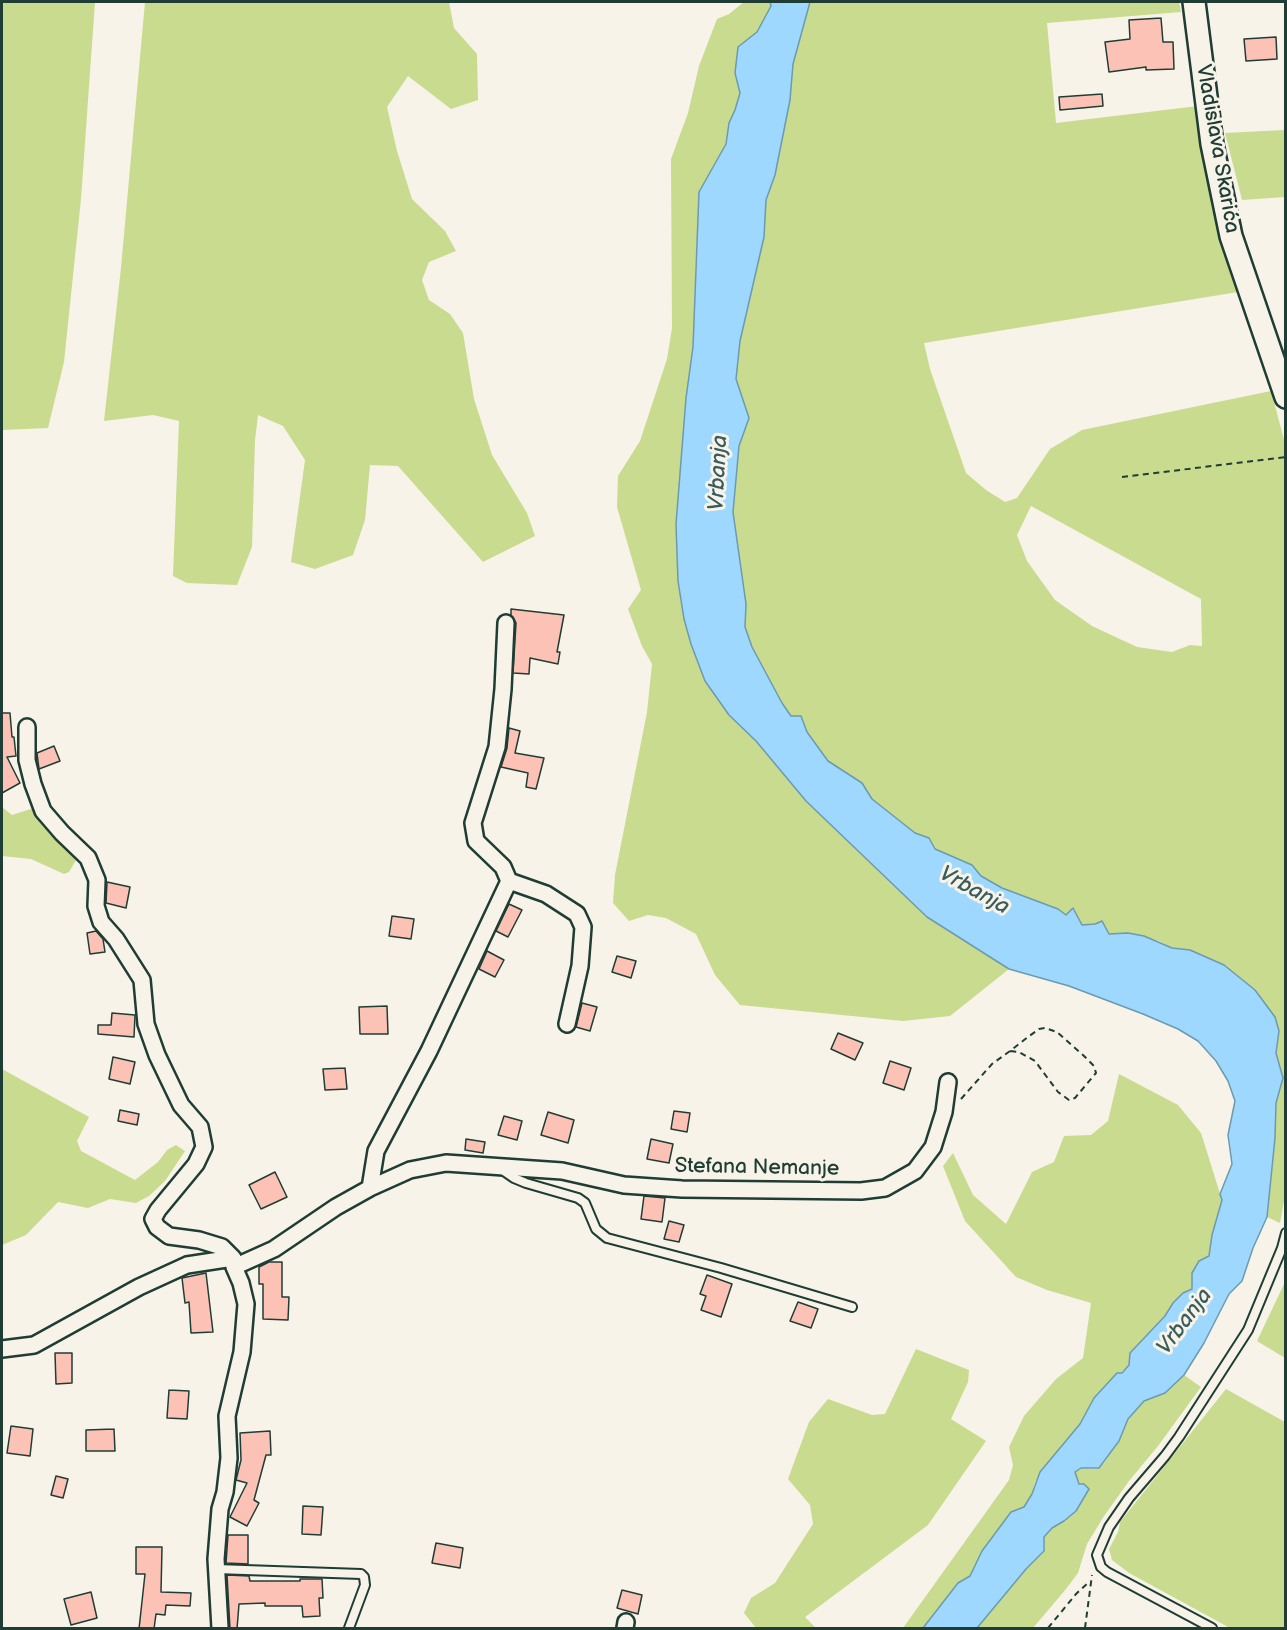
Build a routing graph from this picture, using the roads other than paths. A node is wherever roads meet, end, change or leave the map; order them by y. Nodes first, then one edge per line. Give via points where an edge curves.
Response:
1 (1194, 2) edge
2 (1286, 397) edge
3 (506, 623) dead end
4 (27, 727) dead end
5 (509, 881) junction
6 (567, 1024) dead end
7 (948, 1082) dead end
8 (498, 1166) junction
9 (370, 1188) junction
10 (1286, 1233) edge
11 (233, 1263) junction
12 (852, 1307) dead end
13 (2, 1349) edge
14 (216, 1569) junction
15 (220, 1629) edge
16 (349, 1629) edge
17 (1212, 1629) edge

1 - 2 street, Vladislava Skarića via 1212,144 1231,236
3 - 5 street via 496,747 473,822 476,841 503,867
4 - 11 street via 27,760 43,811 88,858 97,880 96,906 102,922 142,980 146,1024 157,1055 181,1105 200,1127 204,1147 196,1164 153,1219 169,1236 222,1248
5 - 6 street via 546,894 577,914 583,927 580,966
5 - 9 street via 429,1051 376,1151
7 - 8 street, Stefana Nemanje via 933,1147 915,1171 885,1188 682,1190 624,1185 562,1171
8 - 9 street, Stefana Nemanje via 446,1163 410,1170
8 - 12 lane, Stefana Nemanje via 514,1178 578,1198 585,1203 596,1229 607,1238
9 - 11 street, Stefana Nemanje via 274,1249
10 - 17 lane via 1248,1330 1179,1437 1109,1527 1097,1555 1107,1572
11 - 13 street, Stefana Nemanje via 188,1265 139,1287 34,1345
11 - 14 street via 246,1305 245,1323 227,1416 229,1458 220,1509
14 - 15 street
14 - 16 lane via 361,1574 365,1585

